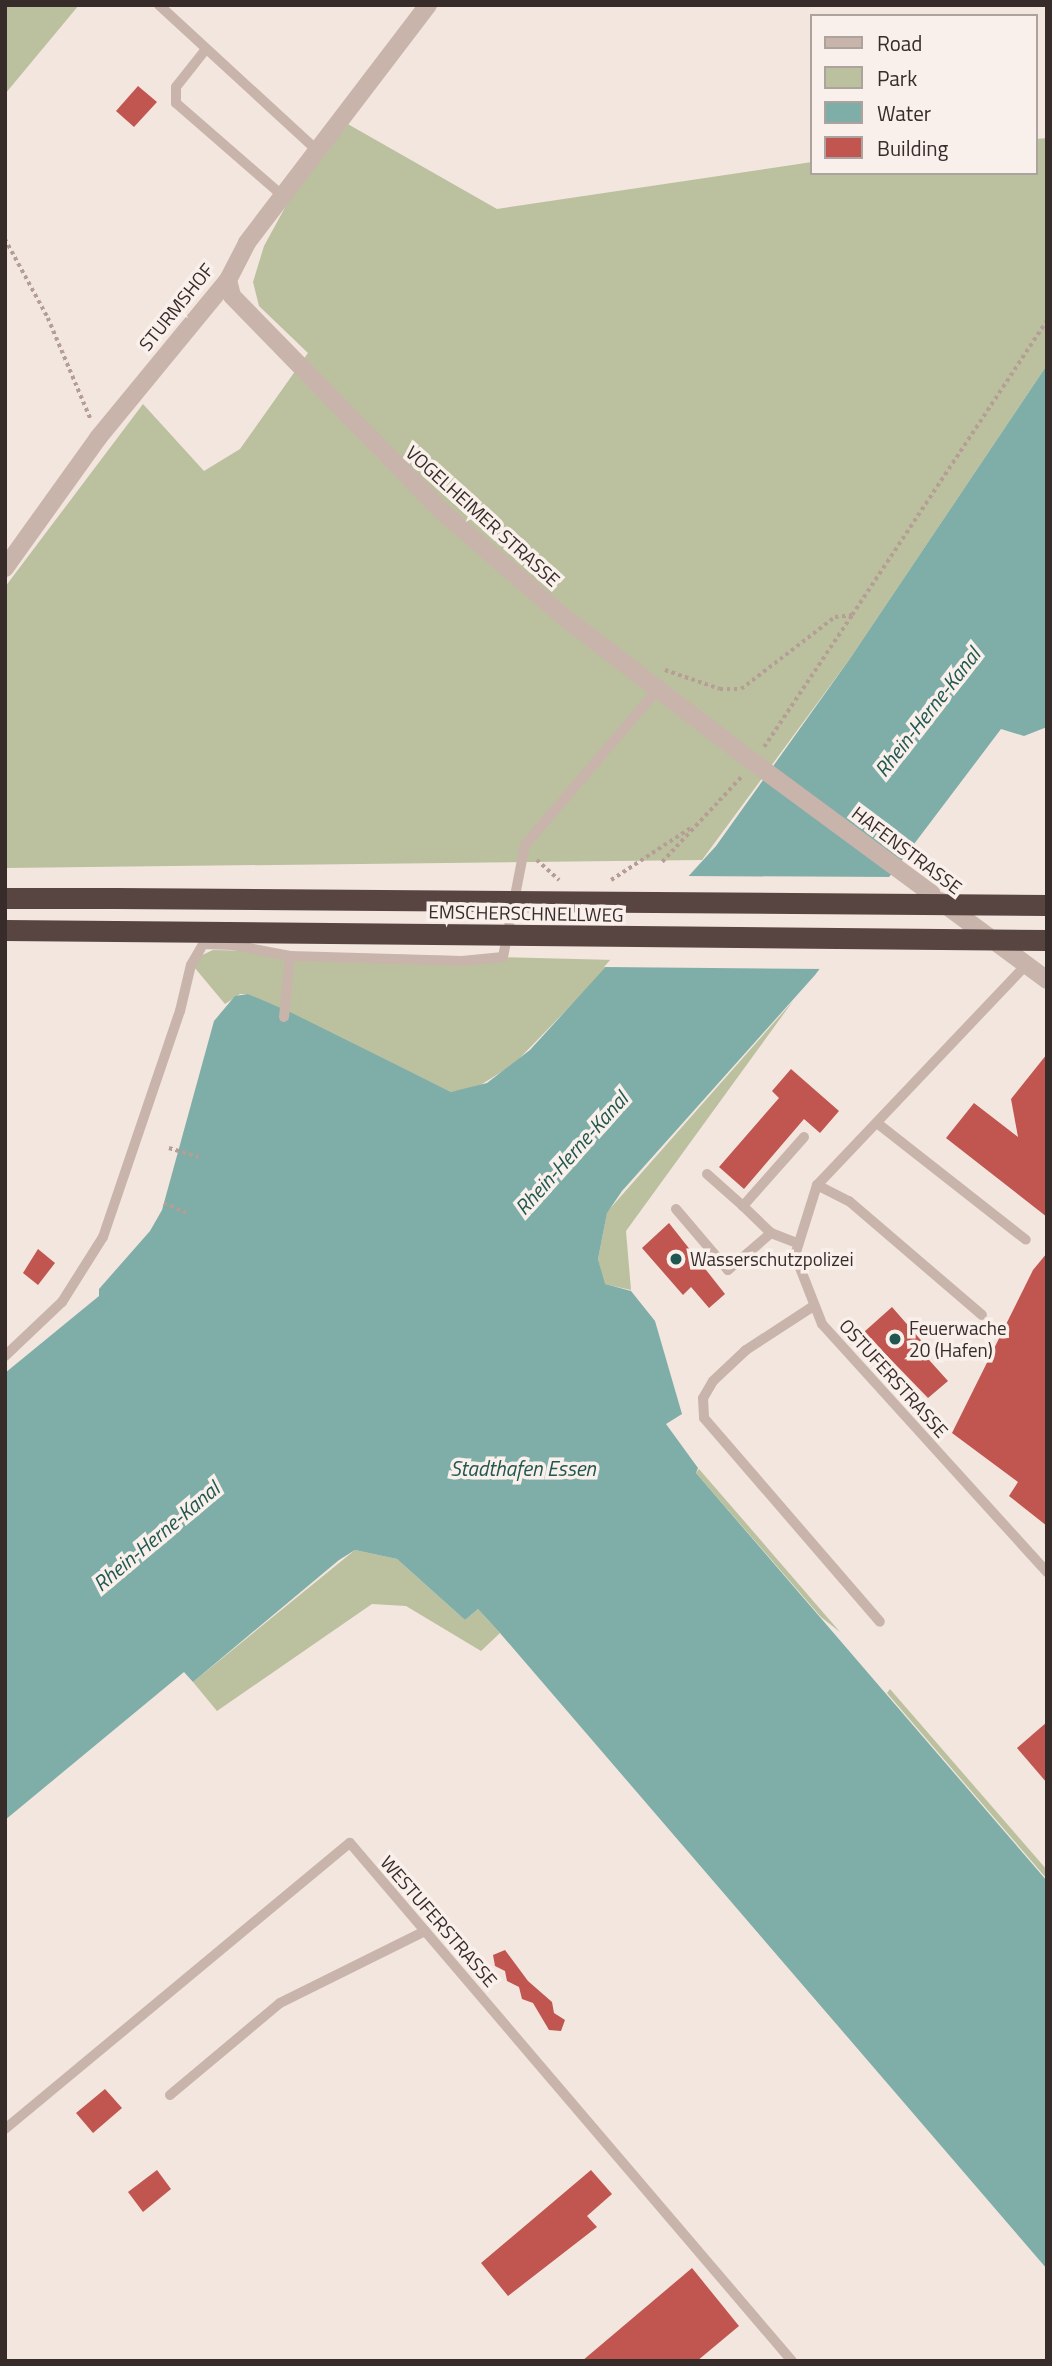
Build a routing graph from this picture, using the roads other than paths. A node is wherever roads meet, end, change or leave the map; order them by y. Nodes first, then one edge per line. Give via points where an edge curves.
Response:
1 (159, 5) edge
2 (428, 5) edge
3 (206, 48) junction
4 (318, 151) junction
5 (284, 196) junction
6 (228, 280) junction
7 (5, 568) edge
8 (658, 689) junction
9 (750, 759) joint
10 (5, 898) edge
11 (1047, 905) edge
12 (5, 930) edge
13 (1047, 940) edge
14 (290, 956) junction
15 (1026, 965) junction
16 (1047, 980) edge
17 (284, 1017) dead end
18 (877, 1123) junction
19 (804, 1137) dead end
20 (707, 1174) dead end
21 (817, 1185) junction
22 (743, 1206) junction
23 (676, 1209) dead end
24 (771, 1233) junction
25 (1026, 1240) dead end
26 (795, 1242) junction
27 (812, 1307) junction
28 (982, 1315) dead end
29 (5, 1356) edge
30 (1047, 1572) edge
31 (880, 1622) dead end
32 (425, 1931) junction
33 (170, 2095) dead end
34 (5, 2129) edge
35 (793, 2361) edge

1 - 3 lane
2 - 4 street, STURMSHOF
3 - 4 lane
3 - 5 lane via 176,87 176,103
4 - 5 street, STURMSHOF
5 - 6 street, STURMSHOF via 247,243
6 - 7 street, STURMSHOF via 98,438
6 - 8 street, VOGELHEIMER STRASSE via 242,310 405,477 564,617
8 - 9 street, VOGELHEIMER STRASSE
8 - 14 lane via 525,845 503,957 462,961
9 - 15 street, HAFENSTRASSE, bridge
10 - 11 highway, EMSCHERSCHNELLWEG, bridge
12 - 13 highway, EMSCHERSCHNELLWEG, bridge
14 - 17 lane
14 - 29 lane via 203,944 191,965 180,1011 103,1237 62,1302
15 - 16 street, HAFENSTRASSE
15 - 18 lane
18 - 21 lane
18 - 25 lane
19 - 22 lane
20 - 22 lane
21 - 26 lane
21 - 28 lane via 849,1201
22 - 24 lane
23 - 24 lane via 728,1270
24 - 26 lane
26 - 27 lane, OSTUFERSTRASSE
27 - 30 lane, OSTUFERSTRASSE via 858,1368
27 - 31 lane via 746,1350 713,1381 703,1398 704,1418
32 - 33 lane via 280,2003
32 - 34 lane, WESTUFERSTRASSE via 349,1843
32 - 35 lane, WESTUFERSTRASSE

